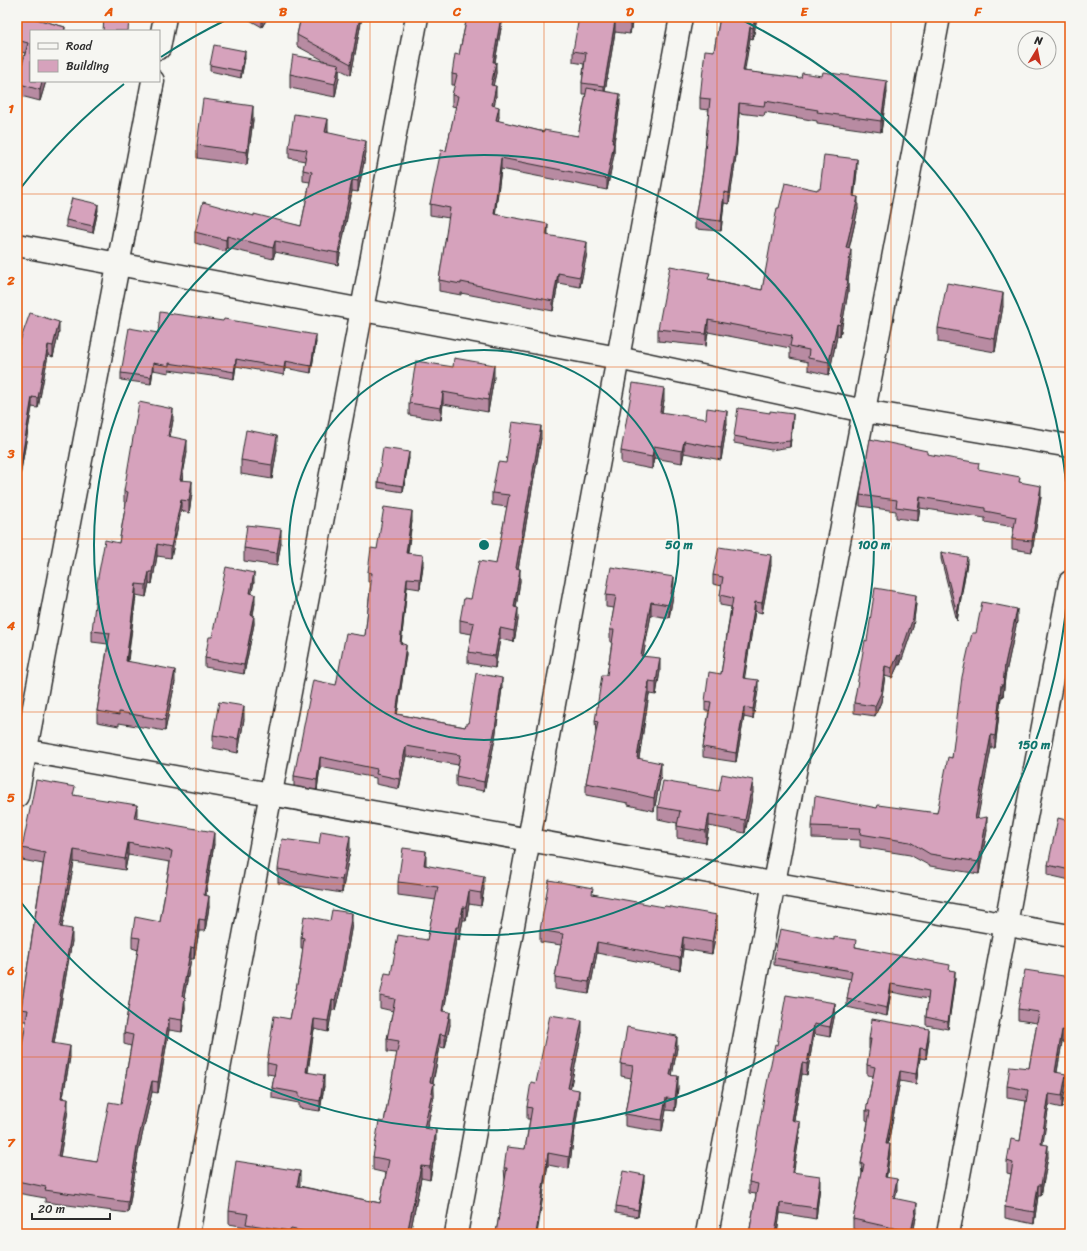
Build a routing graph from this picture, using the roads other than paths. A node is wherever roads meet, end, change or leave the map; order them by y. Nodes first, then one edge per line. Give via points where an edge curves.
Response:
1 (165, 17) edge
2 (418, 17) edge
3 (681, 17) edge
4 (939, 17) edge
5 (160, 43) edge
6 (153, 82) edge
7 (17, 245) edge
8 (118, 264) junction
9 (362, 311) junction
10 (618, 358) junction
11 (864, 411) junction
12 (1070, 446) edge
13 (1070, 582) edge
14 (21, 750) edge
15 (271, 794) junction
16 (17, 796) edge
17 (529, 840) junction
18 (774, 884) junction
19 (1006, 925) junction
20 (1070, 936) edge
21 (188, 1234) edge
22 (456, 1234) edge
23 (707, 1234) edge
24 (948, 1234) edge

1 - 5 street
2 - 9 street
3 - 10 street
4 - 11 street
6 - 8 street
7 - 8 street
8 - 9 street
8 - 14 street
9 - 10 street
9 - 15 street
10 - 11 street
10 - 17 street
11 - 12 street
11 - 18 street
13 - 19 street
14 - 15 street
14 - 16 street
15 - 17 street
15 - 21 street
17 - 18 street
17 - 22 street
18 - 19 street
18 - 23 street
19 - 20 street
19 - 24 street

